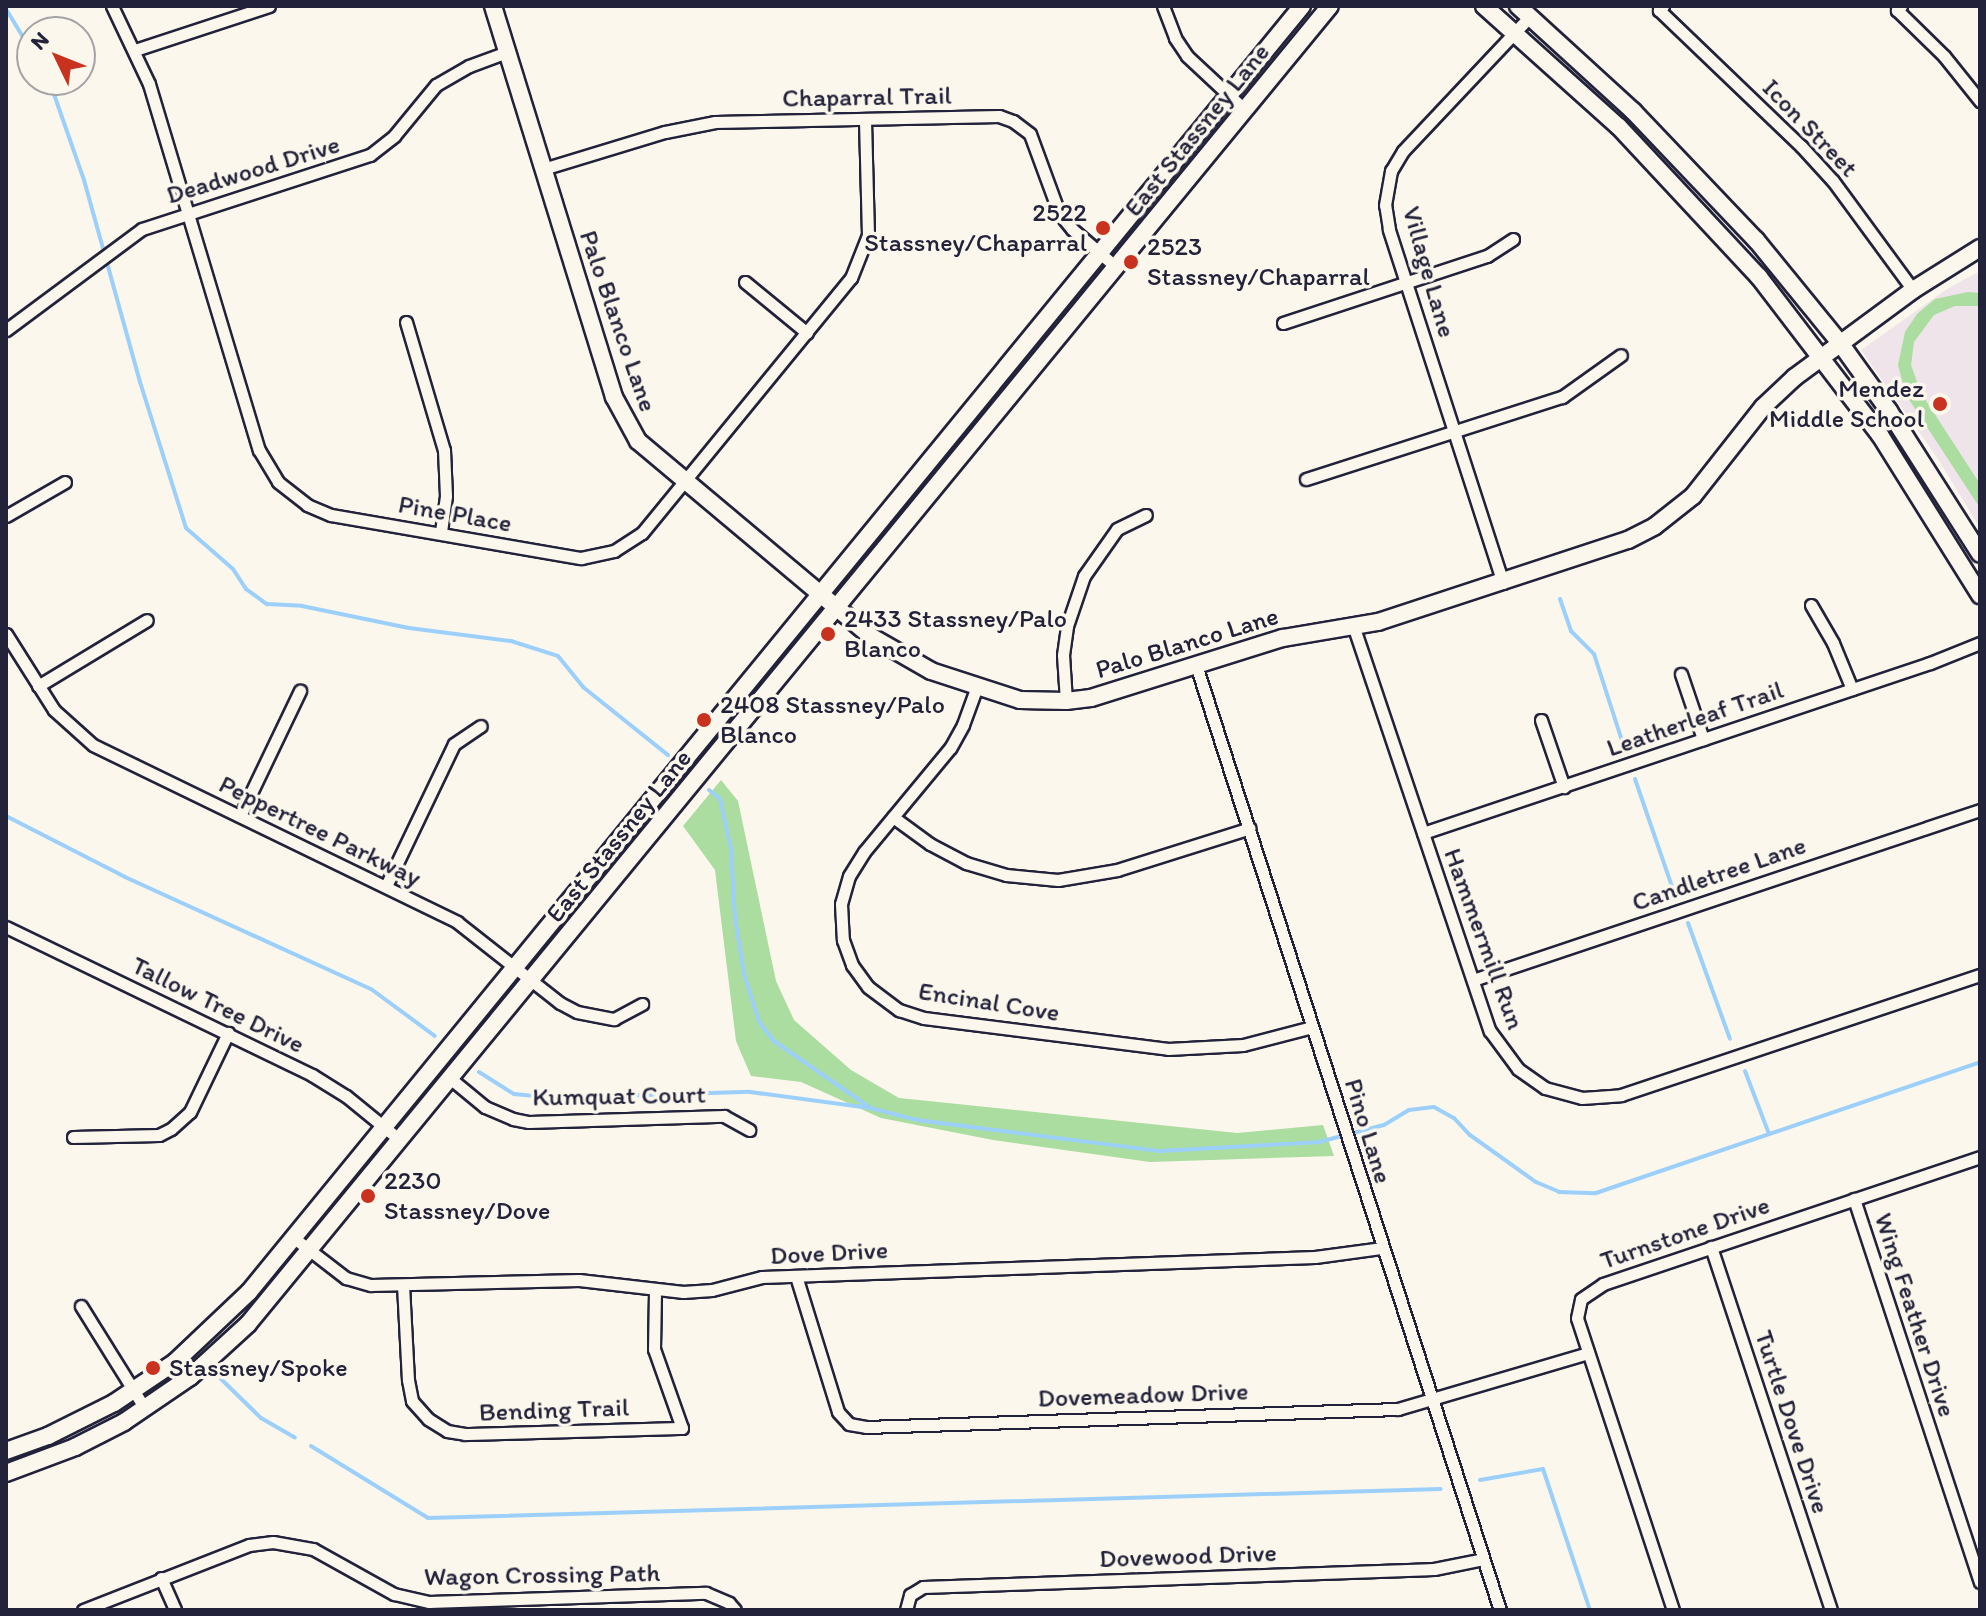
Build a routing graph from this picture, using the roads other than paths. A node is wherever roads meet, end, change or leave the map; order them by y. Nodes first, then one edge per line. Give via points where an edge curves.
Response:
1 (112, 6) edge
2 (269, 6) edge
3 (493, 6) edge
4 (1163, 6) edge
5 (1302, 6) edge
6 (1330, 6) edge
7 (1484, 6) edge
8 (1661, 8) edge
9 (1899, 8) edge
10 (1524, 11) edge
11 (1515, 32) junction
12 (135, 50) junction
13 (507, 52) junction
14 (1229, 96) junction
15 (1980, 101) edge
16 (1245, 110) junction
17 (865, 119) junction
18 (543, 169) junction
19 (188, 213) junction
20 (1513, 239) dead end
21 (1980, 248) edge
22 (1100, 253) junction
23 (1116, 267) junction
24 (745, 282) dead end
25 (1407, 283) junction
26 (1913, 290) junction
27 (406, 322) dead end
28 (1283, 323) dead end
29 (6, 330) edge
30 (807, 333) junction
31 (1840, 343) junction
32 (1621, 355) dead end
33 (1823, 356) junction
34 (1454, 430) junction
35 (1306, 479) dead end
36 (65, 482) dead end
37 (684, 483) junction
38 (1146, 515) dead end
39 (6, 516) edge
40 (441, 533) junction
41 (1980, 554) edge
42 (1503, 583) junction
43 (820, 595) junction
44 (1980, 595) edge
45 (1811, 605) dead end
46 (837, 608) junction
47 (147, 620) dead end
48 (1354, 628) junction
49 (6, 634) edge
50 (1980, 643) edge
51 (1196, 665) junction
52 (1681, 674) dead end
53 (38, 686) junction
54 (976, 689) junction
55 (1852, 689) junction
56 (300, 691) dead end
57 (1066, 701) junction
58 (1541, 720) dead end
59 (481, 726) dead end
60 (1703, 739) junction
61 (1564, 787) junction
62 (1980, 810) edge
63 (240, 816) junction
64 (893, 817) junction
65 (1250, 828) junction
66 (1423, 833) junction
67 (386, 886) junction
68 (6, 927) edge
69 (515, 967) junction
70 (1980, 975) edge
71 (1473, 980) junction
72 (532, 981) junction
73 (642, 1004) dead end
74 (1312, 1027) junction
75 (228, 1033) junction
76 (455, 1074) junction
77 (384, 1127) junction
78 (749, 1130) dead end
79 (73, 1137) dead end
80 (400, 1140) junction
81 (1980, 1157) edge
82 (1854, 1199) junction
83 (294, 1238) junction
84 (1711, 1247) junction
85 (1382, 1248) junction
86 (310, 1251) junction
87 (796, 1276) junction
88 (403, 1285) junction
89 (655, 1289) junction
90 (81, 1306) dead end
91 (1588, 1353) junction
92 (133, 1390) junction
93 (1431, 1402) junction
94 (145, 1409) junction
95 (6, 1451) edge
96 (6, 1473) edge
97 (1483, 1559) junction
98 (161, 1578) junction
99 (1980, 1582) edge
100 (83, 1610) edge
101 (175, 1610) edge
102 (735, 1610) edge
103 (906, 1610) edge
104 (1500, 1610) edge
105 (1673, 1610) edge
106 (1831, 1610) edge

1 - 12 street, Pine Place
2 - 12 street
3 - 13 main road, Palo Blanco Lane
4 - 14 street via 1187,56
5 - 14 main road, East Stassney Lane
6 - 16 main road, East Stassney Lane
7 - 11 main road
8 - 26 street, Icon Street via 1801,146 1864,219
9 - 15 street
10 - 11 street, Village Lane
10 - 31 main road via 1696,174
11 - 25 street, Village Lane via 1411,142 1391,171 1386,217
11 - 33 main road via 1681,190
12 - 19 street, Pine Place
13 - 18 main road, Palo Blanco Lane
13 - 19 street, Deadwood Drive via 436,85 394,136 357,162
14 - 16 street
14 - 22 main road, East Stassney Lane
16 - 23 main road, East Stassney Lane
17 - 18 street, Chaparral Trail via 689,126
17 - 22 street, Chaparral Trail via 992,116 1013,121 1034,140 1059,213
17 - 30 street, Pine Place via 868,235 851,278
18 - 37 main road, Palo Blanco Lane via 620,413 638,441
19 - 29 street, Deadwood Drive via 142,229 109,250
19 - 40 street, Pine Place via 259,450 278,482 297,499 331,515
20 - 25 street via 1487,256
21 - 26 main road, Palo Blanco Lane
22 - 23 street, Chaparral Trail
22 - 43 main road, East Stassney Lane
23 - 46 main road, East Stassney Lane
24 - 30 street
25 - 28 street
25 - 34 street, Village Lane
26 - 31 main road, Palo Blanco Lane
27 - 40 street via 444,450
30 - 37 street, Pine Place
31 - 33 main road, Palo Blanco Lane
31 - 41 main road
32 - 34 street via 1570,393
33 - 42 main road, Palo Blanco Lane via 1763,407 1709,477 1655,526
33 - 44 main road via 1918,493
34 - 35 street
34 - 42 street, Village Lane
36 - 39 street
37 - 40 street, Pine Place via 642,533 599,556 581,558
37 - 43 main road, Palo Blanco Lane
38 - 57 street via 1117,529 1084,576 1067,626
42 - 48 main road, Palo Blanco Lane
43 - 46 main road, Palo Blanco Lane
43 - 69 main road, East Stassney Lane
45 - 55 street
46 - 54 main road, Palo Blanco Lane via 899,655
46 - 72 main road, East Stassney Lane
47 - 53 street
48 - 51 main road, Palo Blanco Lane via 1302,633
48 - 66 street, Hammermill Run
49 - 53 street, Peppertree Parkway
50 - 55 street, Leatherleaf Trail
51 - 57 main road, Palo Blanco Lane
51 - 65 street, Pino Lane
52 - 60 street
53 - 63 street, Peppertree Parkway via 62,720 93,745
54 - 57 main road, Palo Blanco Lane via 1020,700
54 - 64 street, Encinal Cove via 957,737
55 - 60 street, Leatherleaf Trail
56 - 63 street
58 - 61 street
59 - 67 street via 454,744
60 - 61 street, Leatherleaf Trail
61 - 66 street, Leatherleaf Trail
62 - 71 street, Candletree Lane
63 - 67 street, Peppertree Parkway
64 - 65 street via 938,849 975,866 1058,880 1117,870
64 - 74 street, Encinal Cove via 849,876 840,915 847,953 861,979 899,1010 924,1018 1168,1049 1243,1045
65 - 74 street, Pino Lane
66 - 71 street, Hammermill Run
67 - 69 street, Peppertree Parkway via 457,922
68 - 75 street, Tallow Tree Drive
69 - 72 street, Peppertree Parkway
69 - 77 main road, East Stassney Lane
70 - 71 street, Hammermill Run via 1621,1095 1594,1099 1556,1092 1518,1069 1490,1031
72 - 73 street, Peppertree Parkway via 560,1003 597,1019 614,1019
72 - 76 main road, East Stassney Lane
74 - 85 street, Pino Lane
75 - 77 street, Tallow Tree Drive via 329,1085
75 - 79 street via 190,1112 171,1129 159,1135
76 - 78 street, Kumquat Court via 485,1107 513,1119 724,1116
76 - 80 main road, East Stassney Lane
77 - 80 street, Tallow Tree Drive
77 - 83 main road, East Stassney Lane
80 - 86 main road, East Stassney Lane
81 - 82 street, Turnstone Drive
82 - 84 street, Turnstone Drive
82 - 99 street, Wing Feather Drive
83 - 86 street, Dove Drive
83 - 92 main road, East Stassney Lane via 220,1323
84 - 91 street, Turnstone Drive via 1586,1293 1577,1318
84 - 106 street, Turtle Dove Drive
85 - 87 street, Dove Drive via 1315,1257
85 - 93 street, Pino Lane
86 - 88 street, Dove Drive via 346,1278
86 - 94 main road, East Stassney Lane via 219,1353
87 - 89 street, Dove Drive via 762,1277 712,1290
87 - 93 street, Dovemeadow Drive via 838,1412 849,1424 1398,1409
88 - 89 street, Dove Drive via 579,1280
88 - 89 street, Bending Trail via 412,1401 447,1431 465,1434 682,1428 654,1349
90 - 92 street
91 - 93 street, Dovemeadow Drive
91 - 105 street, Turnstone Drive
92 - 94 street
92 - 95 main road, East Stassney Lane via 71,1425
93 - 97 street, Pino Lane
94 - 96 main road, East Stassney Lane via 75,1447
97 - 103 street, Dovewood Drive via 1423,1570 923,1587 910,1595
97 - 104 street, Pino Lane
98 - 100 street, Wagon Crossing Path
98 - 101 street
98 - 102 street, Wagon Crossing Path via 249,1545 291,1542 410,1600 706,1593

